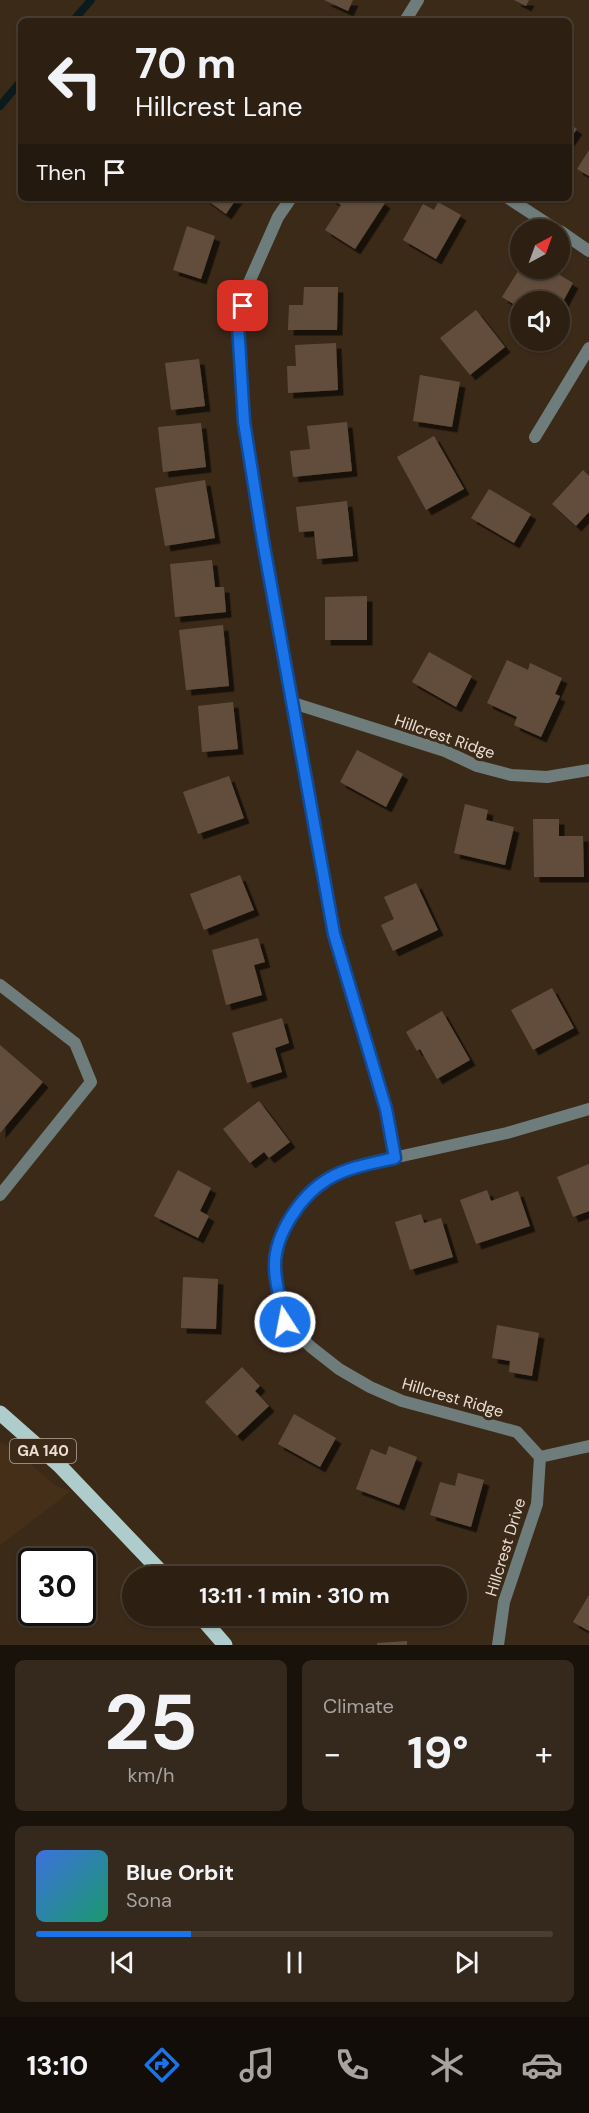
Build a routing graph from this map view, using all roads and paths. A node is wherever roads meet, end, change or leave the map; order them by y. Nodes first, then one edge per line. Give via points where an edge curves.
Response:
1 (418, 0) edge
2 (407, 18) edge
3 (289, 201) edge
4 (513, 201) edge
5 (541, 219) edge
6 (570, 238) edge
7 (589, 251) edge
8 (589, 348) edge
9 (535, 437) dead end
10 (293, 703) junction
11 (589, 770) edge
12 (0, 985) edge
13 (589, 1109) edge
14 (395, 1158) junction
15 (0, 1195) edge
16 (0, 1413) edge
17 (589, 1446) edge
18 (540, 1457) junction
19 (155, 1566) edge
20 (209, 1626) edge
21 (225, 1645) edge
22 (498, 1645) edge

1 - 2 street
3 - 10 street via 247,287 238,325 244,422
4 - 5 street
6 - 7 street
8 - 9 street
10 - 11 street, Hillcrest Ridge via 512,775 547,777
10 - 14 street via 334,934 386,1109
12 - 15 street via 75,1043 91,1082
13 - 14 street, Hillcrest Ridge via 507,1133
14 - 18 street, Hillcrest Ridge via 361,1165 328,1179 301,1202 282,1232 274,1267 285,1322 310,1347 370,1387 402,1401 517,1432
16 - 19 main road, GA 140 via 59,1466
17 - 18 street
18 - 22 street, Hillcrest Drive via 537,1504 504,1602
20 - 21 main road

